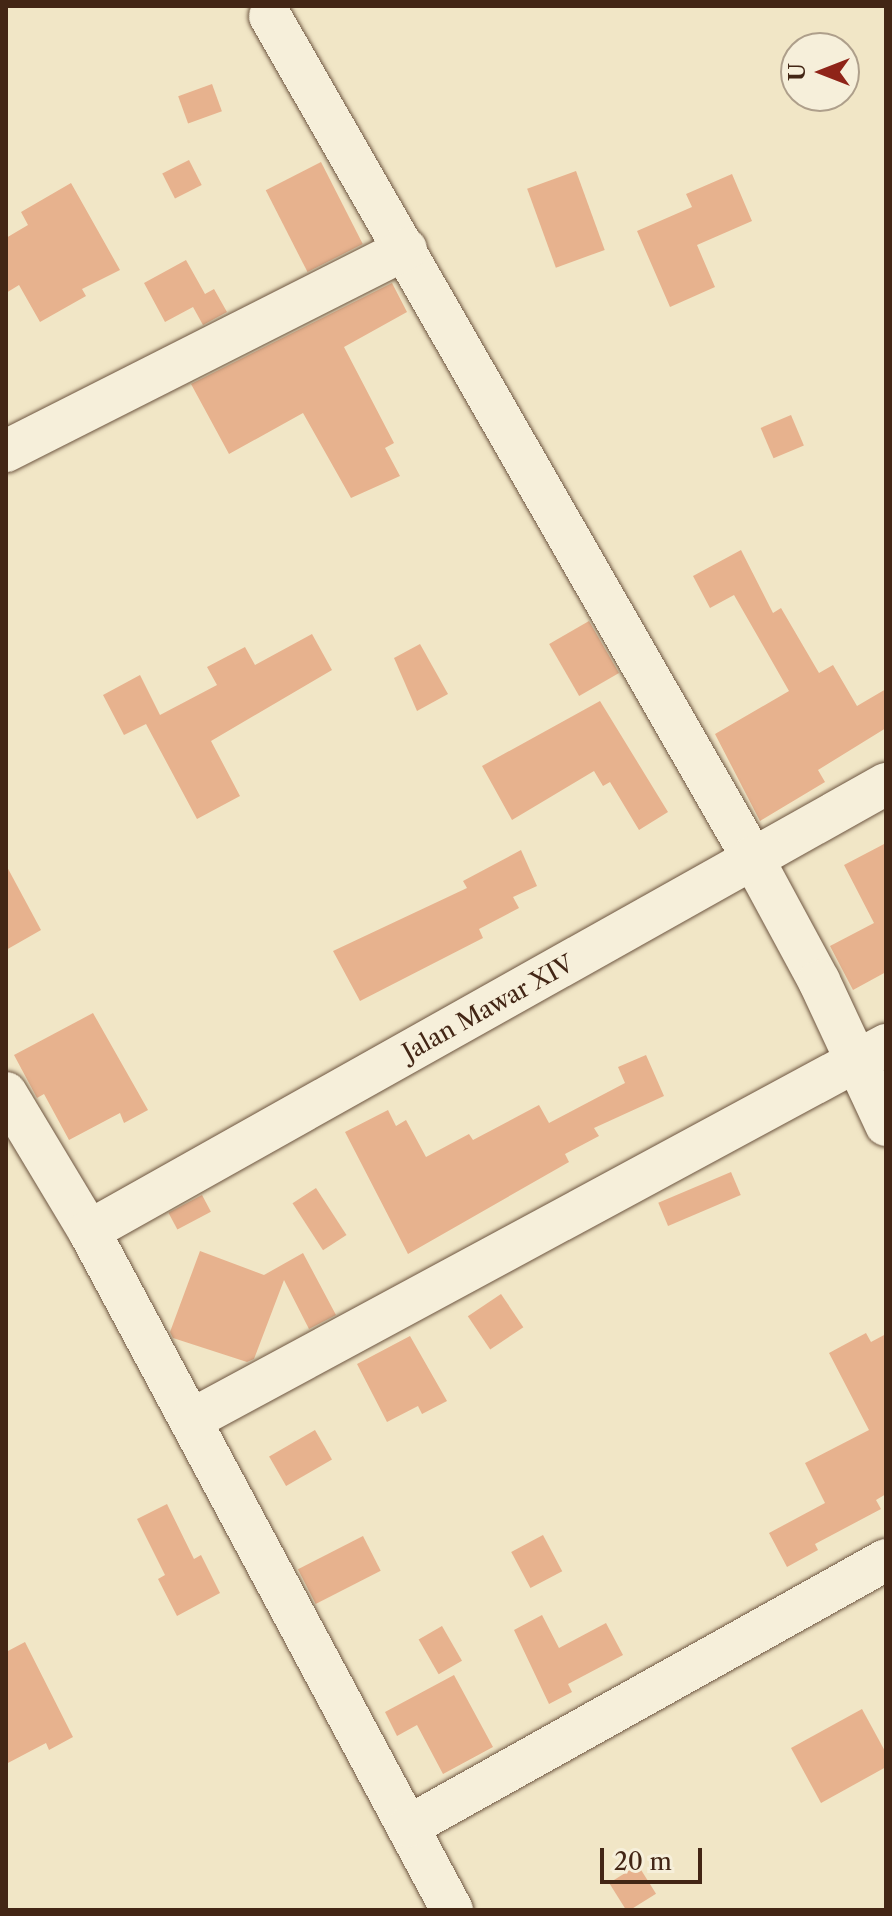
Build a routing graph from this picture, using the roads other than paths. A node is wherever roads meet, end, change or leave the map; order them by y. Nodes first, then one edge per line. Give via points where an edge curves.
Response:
1 (270, 16) dead end
2 (406, 249) junction
3 (6, 451) edge
4 (886, 784) edge
5 (752, 857) junction
6 (871, 1054) edge
7 (6, 1093) edge
8 (886, 1125) edge
9 (89, 1231) junction
10 (191, 1420) junction
11 (886, 1560) edge
12 (409, 1826) junction
13 (452, 1910) edge

1 - 2 street
2 - 3 street
2 - 5 street
4 - 5 street, Jalan Mawar XIV
5 - 6 street
5 - 9 street, Jalan Mawar XIV
6 - 8 street
6 - 10 street
7 - 9 street
9 - 10 street
10 - 12 street
11 - 12 street
12 - 13 street

